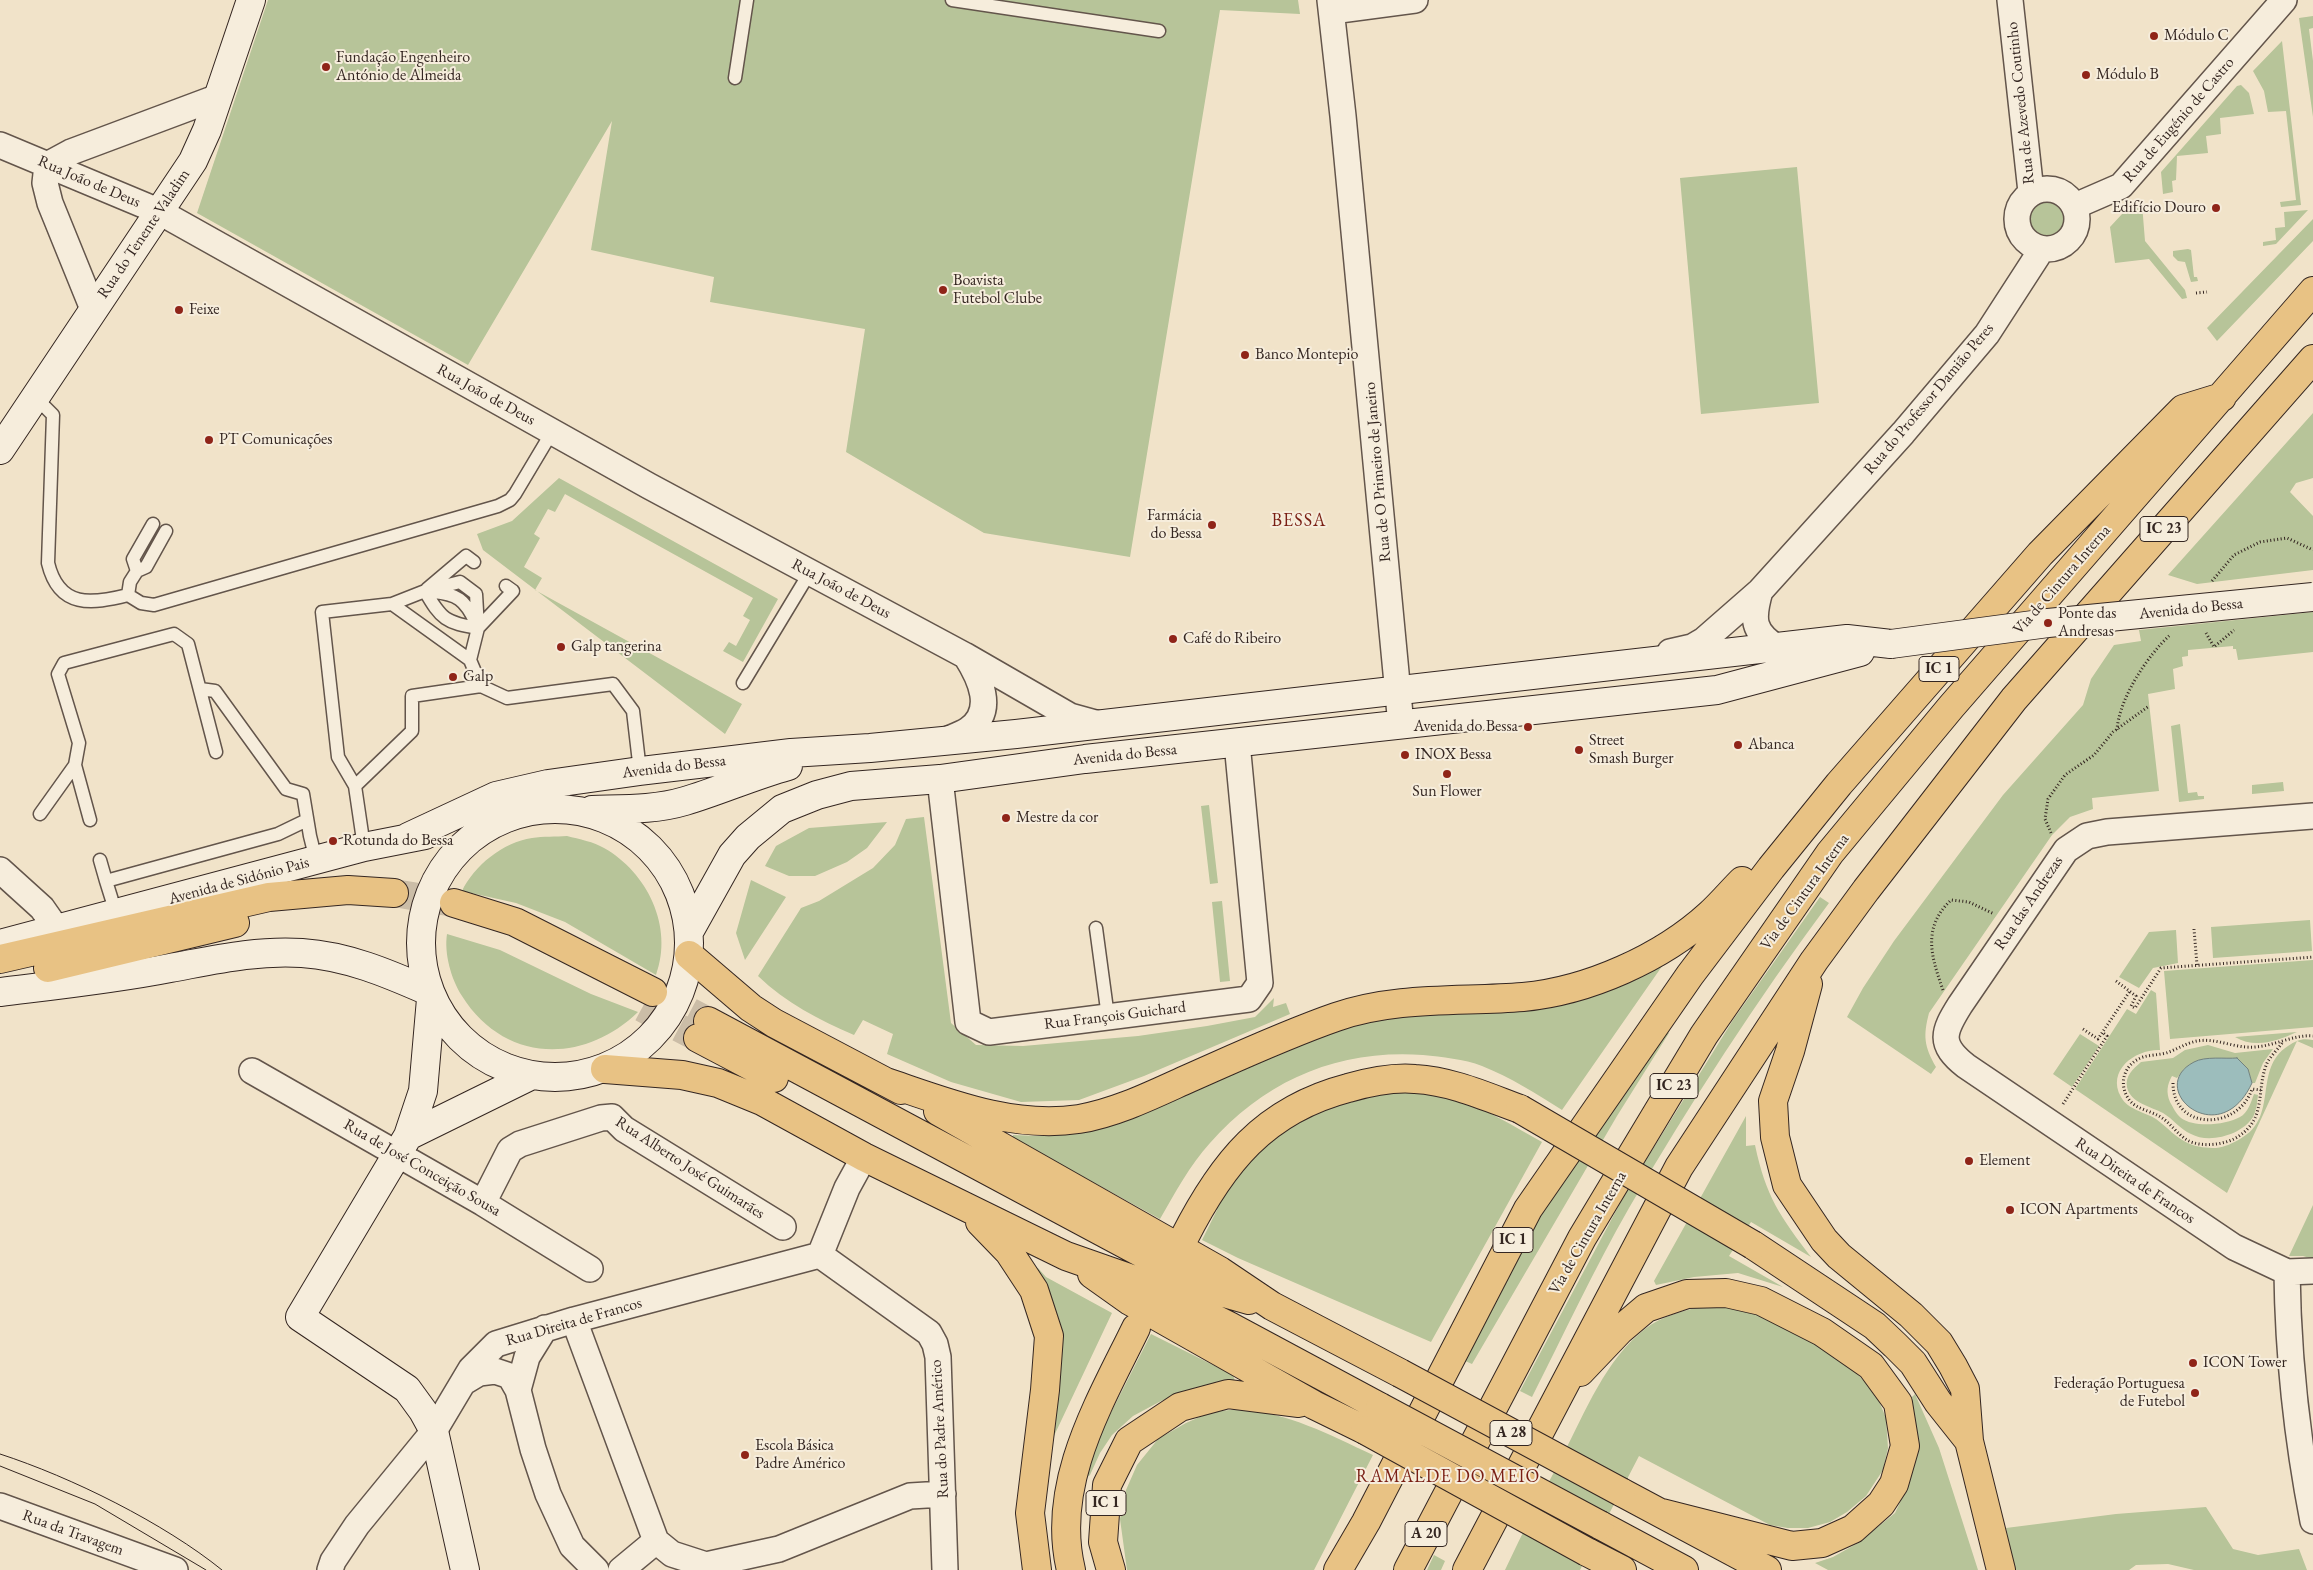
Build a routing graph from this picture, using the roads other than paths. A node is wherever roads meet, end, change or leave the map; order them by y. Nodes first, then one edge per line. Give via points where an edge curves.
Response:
1 (251, 0) edge
2 (747, 0) edge
3 (952, 0) edge
4 (1415, 0) edge
5 (2010, 0) edge
6 (2284, 0) edge
7 (1332, 4) edge
8 (1159, 31) dead end
9 (735, 78) dead end
10 (218, 97) junction
11 (0, 145) edge
12 (47, 165) junction
13 (2031, 192) junction
14 (2075, 206) junction
15 (158, 211) junction
16 (2042, 249) junction
17 (2313, 291) edge
18 (93, 309) junction
19 (2313, 359) edge
20 (35, 397) junction
21 (2222, 397) junction
22 (552, 432) junction
23 (0, 450) edge
24 (153, 524) dead end
25 (166, 531) dead end
26 (474, 562) dead end
27 (137, 572) junction
28 (810, 572) junction
29 (506, 586) dead end
30 (425, 591) junction
31 (1760, 591) junction
32 (128, 595) junction
33 (2313, 597) edge
34 (392, 604) junction
35 (478, 628) junction
36 (1891, 644) junction
37 (1778, 648) junction
38 (966, 656) junction
39 (1657, 659) junction
40 (470, 660) junction
41 (743, 684) dead end
42 (481, 686) junction
43 (200, 689) junction
44 (1398, 690) junction
45 (1099, 724) junction
46 (1401, 725) junction
47 (946, 740) junction
48 (1237, 743) junction
49 (870, 748) junction
50 (216, 752) dead end
51 (75, 765) junction
52 (640, 771) junction
53 (940, 779) junction
54 (355, 786) junction
55 (522, 789) junction
56 (570, 811) junction
57 (40, 814) dead end
58 (2313, 816) edge
59 (90, 820) dead end
60 (307, 820) junction
61 (487, 824) junction
62 (408, 837) junction
63 (364, 847) junction
64 (100, 860) dead end
65 (316, 860) junction
66 (1771, 868) junction
67 (0, 870) edge
68 (106, 881) junction
69 (453, 912) tunnel mouth
70 (116, 913) junction
71 (56, 928) junction
72 (1096, 928) dead end
73 (689, 943) junction
74 (0, 944) edge
75 (0, 959) edge
76 (1814, 961) junction
77 (0, 976) edge
78 (0, 992) edge
79 (430, 995) junction
80 (648, 1000) tunnel mouth
81 (1108, 1017) junction
82 (1966, 1066) joint
83 (605, 1069) junction
84 (252, 1071) dead end
85 (530, 1076) junction
86 (886, 1082) junction
87 (402, 1145) junction
88 (864, 1157) junction
89 (484, 1203) junction
90 (970, 1210) junction
91 (783, 1227) dead end
92 (1184, 1238) dead end
93 (820, 1255) junction
94 (1066, 1256) junction
95 (590, 1269) dead end
96 (2313, 1271) edge
97 (2286, 1272) junction
98 (1143, 1283) junction
99 (1272, 1306) junction
100 (574, 1320) junction
101 (545, 1328) junction
102 (1136, 1328) dead end
103 (463, 1382) junction
104 (518, 1390) junction
105 (1557, 1396) junction
106 (1314, 1405) junction
107 (434, 1431) junction
108 (1969, 1441) junction
109 (944, 1494) junction
110 (1445, 1498) joint
111 (0, 1506) edge
112 (1662, 1514) junction
113 (2313, 1521) edge
114 (656, 1540) junction
115 (708, 1568) edge
116 (175, 1570) edge
117 (330, 1570) edge
118 (465, 1570) edge
119 (596, 1570) edge
120 (621, 1570) edge
121 (945, 1570) edge
122 (1037, 1570) edge
123 (1071, 1570) edge
124 (1111, 1570) edge
125 (1338, 1570) edge
126 (1408, 1570) edge
127 (1468, 1570) edge
128 (1622, 1570) edge
129 (1684, 1570) edge
130 (1767, 1570) edge
131 (2001, 1570) edge

1 - 10 main road, Rua do Tenente Valadim
2 - 9 lane
3 - 8 lane
4 - 7 street
5 - 13 street, Rua de Azevedo Coutinho
6 - 14 street, Rua de Eugénio de Castro via 2121,186
7 - 44 street, Rua de O Primeiro de Janeiro
10 - 12 street via 71,152
10 - 15 main road, Rua do Tenente Valadim via 193,162
11 - 12 street, Rua João de Deus
12 - 15 street, Rua João de Deus
12 - 18 street via 45,183 50,203
13 - 14 street via 2053,189 2070,198
13 - 16 street, Rua de Azevedo Coutinho via 2020,205 2018,226 2028,243
14 - 16 street via 2077,226 2074,235 2058,248
15 - 18 main road, Rua do Tenente Valadim
15 - 22 street, Rua João de Deus
16 - 31 street, Rua do Professor Damião Peres via 1986,334 1903,434
17 - 21 highway, Via de Cintura Interna / IC 23
18 - 20 main road, Rua do Tenente Valadim
19 - 76 highway, IC 23 via 2014,699
20 - 23 main road, Rua do Tenente Valadim
20 - 32 lane via 53,415 48,563 51,574 63,591 81,601 93,603
21 - 66 highway, IC 1 via 2183,409 2040,554 1839,784
21 - 110 highway, Via de Cintura Interna / IC 23 via 1951,707 1830,853 1704,1035 1592,1222
22 - 28 street, Rua João de Deus
22 - 32 lane via 515,494 498,506 154,606
24 - 27 lane via 133,559
25 - 27 lane via 146,567
26 - 30 lane via 466,556
27 - 32 lane via 130,582
28 - 38 street, Rua João de Deus
28 - 41 lane
29 - 35 lane via 513,591
30 - 34 lane
30 - 35 lane via 437,612 455,624
30 - 35 lane via 450,593 467,605
31 - 37 street, Rua do Professor Damião Peres via 1754,611 1756,628 1764,640
31 - 39 street, Rua do Professor Damião Peres via 1704,640
33 - 36 main road, Avenida do Bessa, bridge via 2048,623
34 - 40 lane
34 - 54 lane via 322,612 338,757
35 - 40 lane
36 - 37 main road, Avenida do Bessa via 1847,639
36 - 46 main road, Avenida do Bessa via 1717,690
37 - 39 main road, Avenida do Bessa via 1670,661
38 - 45 street, Rua João de Deus via 1070,716
38 - 47 street, Rua João de Deus via 980,678 983,703 978,719 968,730
39 - 44 main road, Avenida do Bessa
40 - 42 lane
42 - 52 lane via 507,698 613,684 634,711
42 - 54 lane via 412,696 412,731
43 - 50 lane
43 - 51 lane via 188,644 174,634 64,663 58,674 79,743
43 - 60 lane via 215,691 286,789 303,794
44 - 45 main road, Avenida do Bessa
44 - 46 street, Rua de O Primeiro de Janeiro
45 - 47 main road, Avenida do Bessa
46 - 48 main road, Avenida do Bessa
47 - 49 main road, Avenida do Bessa
48 - 53 main road, Avenida do Bessa via 1019,766
48 - 81 street, Rua François Guichard via 1260,983 1248,1000
49 - 52 main road, Avenida do Bessa via 791,753
49 - 56 main road, Avenida do Bessa via 766,772 684,801 631,809
51 - 57 lane
51 - 59 lane
52 - 55 main road, Avenida do Bessa
53 - 73 main road, Avenida do Bessa via 850,786 782,809 732,855
53 - 81 street, Rua François Guichard via 968,1022 989,1032
54 - 63 lane
55 - 61 main road
55 - 62 main road via 496,796
56 - 61 main road via 552,809
56 - 73 main road via 596,816 620,826 642,841 660,860 675,882 684,906
58 - 82 street, Rua das Andrezas via 2107,832 2087,836 2066,850 1947,1027 1946,1043 1951,1055
60 - 65 lane
60 - 68 lane via 278,834
61 - 62 main road, Avenida de Sidónio Pais
61 - 79 main road via 445,865 425,911 422,963
62 - 63 main road, Avenida de Sidónio Pais
63 - 65 main road, Avenida de Sidónio Pais
64 - 68 lane
65 - 70 main road, Avenida de Sidónio Pais
66 - 86 highway via 1743,880 1709,915 1677,939 1602,979 1562,991 1524,997 1400,1003 1366,1008 1271,1043 1112,1110 1079,1119 1022,1120 987,1115
66 - 125 highway, IC 1 via 1690,975 1528,1209
67 - 71 street via 42,908
68 - 70 lane
69 - 80 highway via 513,942
70 - 71 main road, Avenida de Sidónio Pais
71 - 74 main road, Avenida de Sidónio Pais
72 - 81 lane
73 - 83 main road via 685,979 663,1024 646,1043
73 - 86 highway via 751,1008
75 - 77 highway via 268,897 332,891 393,902 290,912 98,958
76 - 105 highway, IC 23 via 1679,1168
76 - 108 highway via 1774,1101 1775,1137 1787,1185 1824,1240 1839,1256 1911,1315 1939,1343 1965,1389
78 - 79 main road via 221,958 282,952 364,964
79 - 85 main road via 447,1024 462,1041 505,1069
79 - 87 main road via 423,1091
82 - 97 street, Rua Direita de Francos via 2234,1247
83 - 85 main road via 580,1076
83 - 88 highway via 682,1075 718,1083 762,1101
84 - 87 street, Rua de José Conceição Sousa
85 - 87 main road
86 - 99 highway via 1220,1271
87 - 89 street, Rua de José Conceição Sousa
87 - 107 main road via 300,1317 407,1389
88 - 90 highway
88 - 93 street via 847,1188
89 - 91 street, Rua Alberto José Guimarães via 510,1150 520,1144 612,1117 624,1129
89 - 95 street, Rua de José Conceição Sousa
90 - 94 highway
90 - 122 highway via 1009,1252 1034,1290 1049,1336 1030,1513
92 - 108 highway, bridge via 1202,1202 1248,1142 1283,1113 1322,1094 1370,1082 1415,1078 1450,1085 1520,1109 1754,1245 1875,1326 1913,1363
93 - 100 street, Rua Direita de Francos
93 - 109 street, Rua do Padre Américo via 929,1334 935,1344
94 - 98 highway
94 - 106 highway via 1130,1301
96 - 97 street, Rua Direita de Francos
97 - 113 street via 2288,1334
98 - 99 highway via 1074,1236 703,1029 1207,1288
98 - 129 highway, A 28, bridge
99 - 112 highway, A 28, bridge
100 - 101 street, Rua Direita de Francos
100 - 114 street
101 - 103 street, Rua Direita de Francos via 496,1344
101 - 104 street via 527,1357
102 - 123 highway via 1092,1418 1074,1469 1067,1513
103 - 104 street via 480,1373 496,1371 510,1376
103 - 107 street, Rua Direita de Francos
104 - 119 street via 548,1494 572,1546
105 - 112 highway via 1620,1330 1646,1308 1687,1294 1726,1293 1761,1301 1822,1332 1871,1366 1898,1403 1905,1446 1894,1484 1881,1504 1853,1529 1822,1543 1792,1546
105 - 127 highway, IC 23
106 - 124 highway, IC 1 via 1228,1394 1180,1407 1129,1441 1107,1485 1103,1542
106 - 128 highway, bridge
107 - 117 street, Rua Direita de Francos via 357,1525
107 - 118 main road
108 - 131 highway
109 - 115 street via 910,1496 779,1549
109 - 121 street, Rua do Padre Américo
110 - 126 highway, Via de Cintura Interna / A 20
111 - 116 street, Rua da Travagem
112 - 130 highway, A 28
114 - 115 street via 672,1554
114 - 120 street

